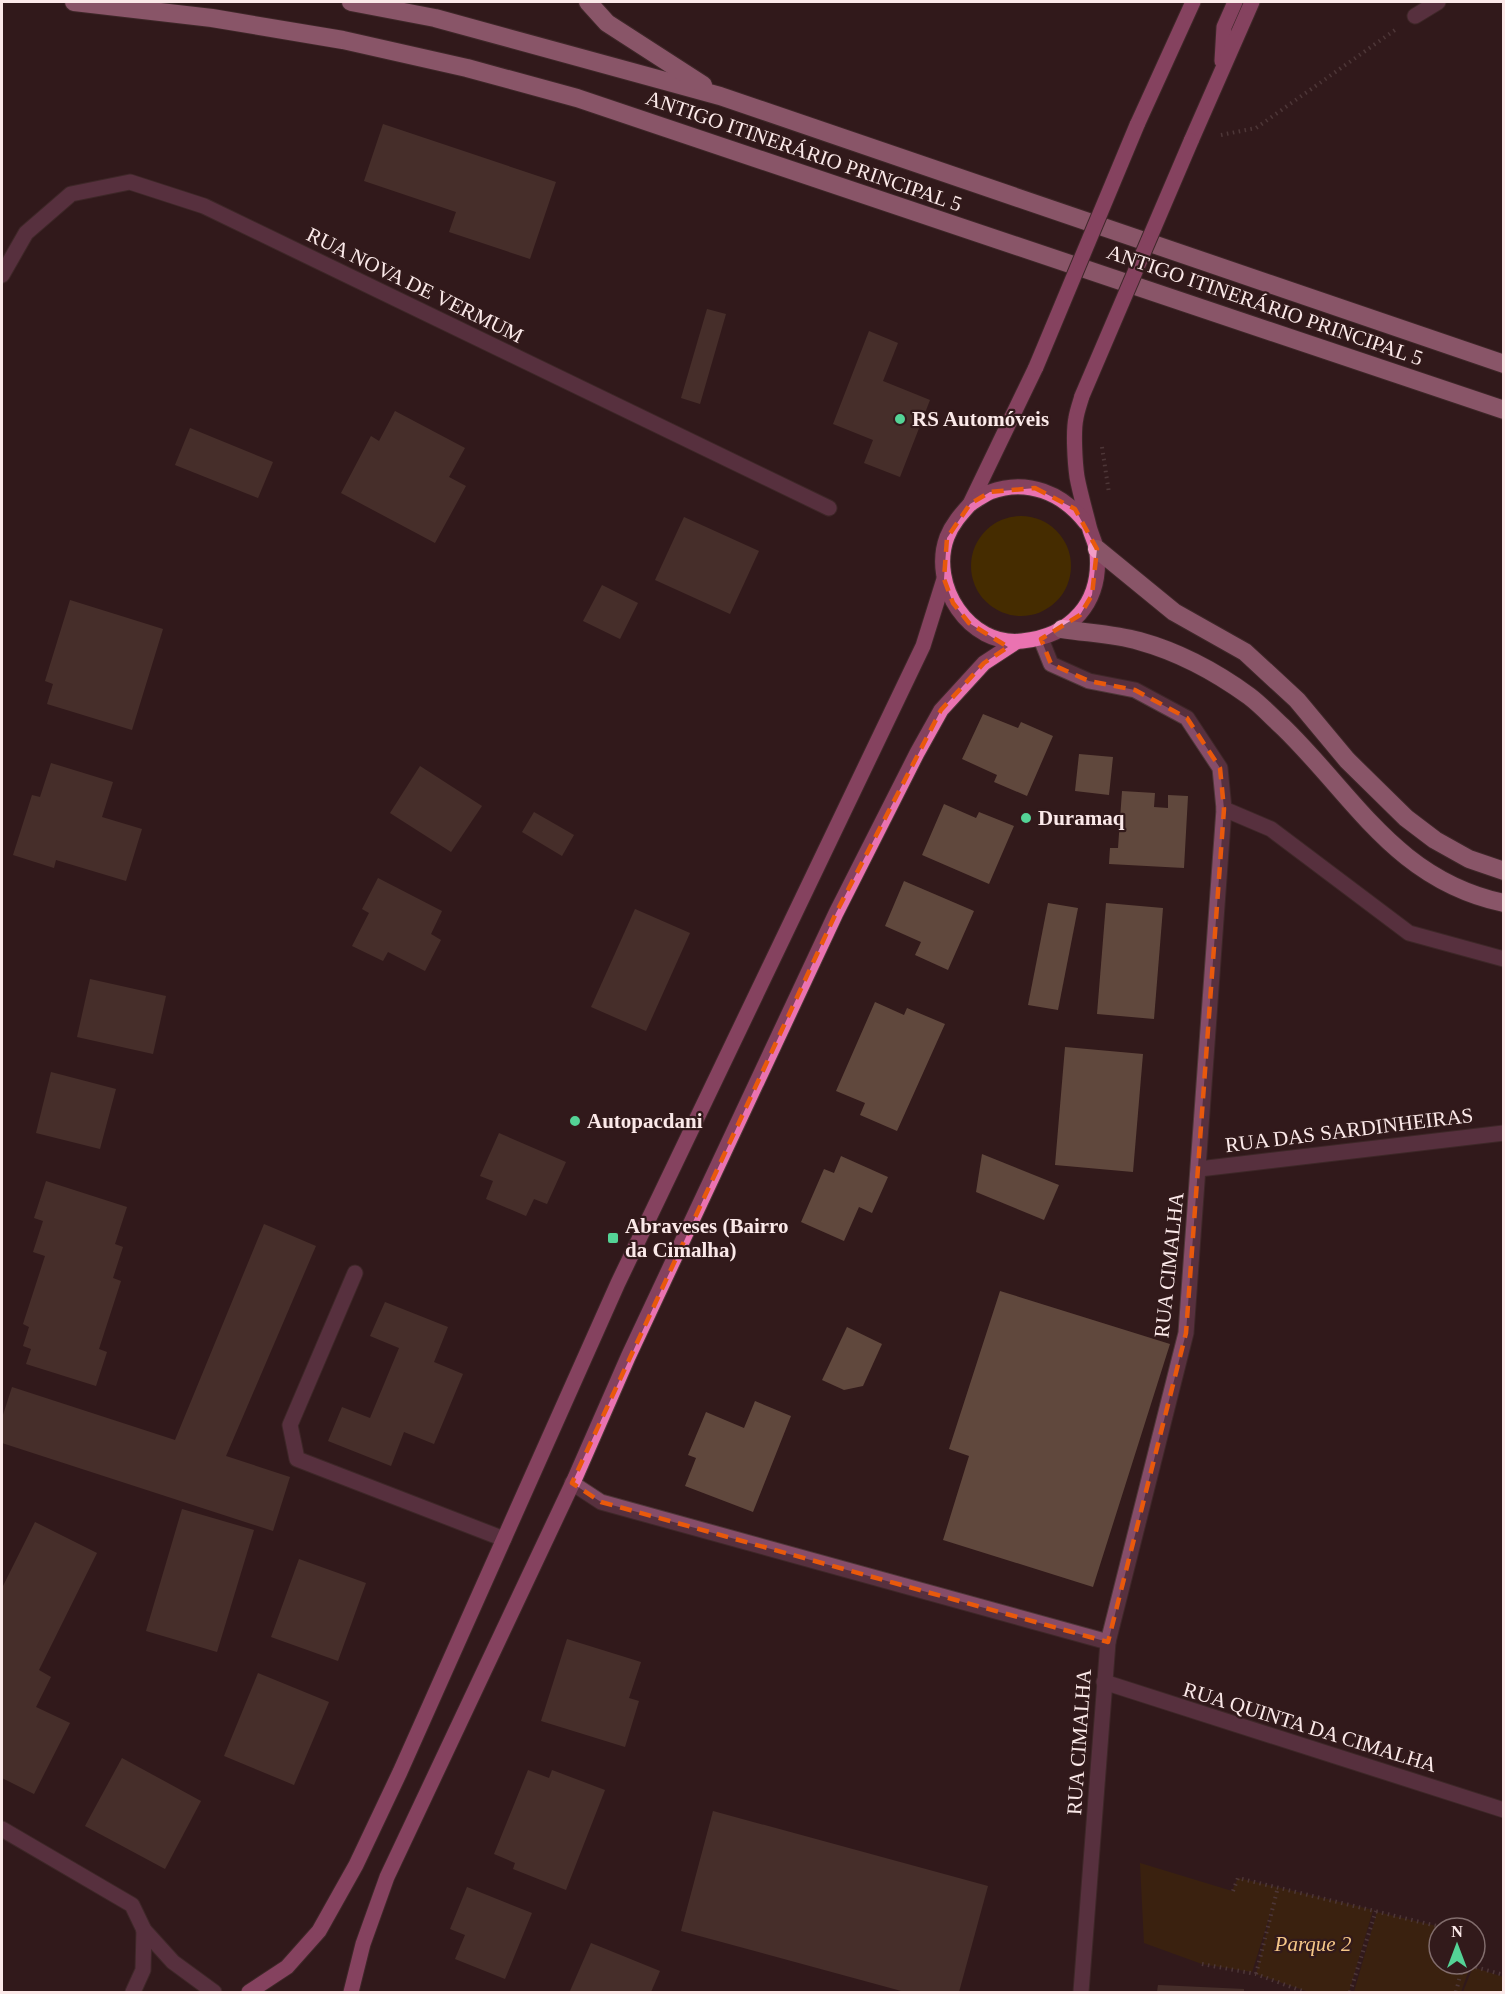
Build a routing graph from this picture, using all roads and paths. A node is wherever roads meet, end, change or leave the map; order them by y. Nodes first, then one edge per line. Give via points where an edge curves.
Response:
1 (74, 2) edge
2 (351, 2) edge
3 (588, 2) edge
4 (1193, 2) edge
5 (1235, 2) edge
6 (1252, 2) edge
7 (1438, 2) edge
8 (1415, 16) joint
9 (1221, 73) junction
10 (720, 96) junction
11 (1191, 141) junction
12 (2, 275) edge
13 (1503, 364) edge
14 (1503, 410) edge
15 (1101, 437) dead end
16 (1110, 498) dead end
17 (970, 504) junction
18 (829, 508) dead end
19 (1089, 527) junction
20 (1097, 549) junction
21 (944, 579) junction
22 (1062, 629) junction
23 (1041, 639) junction
24 (1016, 642) junction
25 (1224, 809) junction
26 (1503, 871) edge
27 (1503, 903) edge
28 (1503, 959) edge
29 (1503, 1133) edge
30 (1199, 1169) junction
31 (355, 1273) dead end
32 (573, 1483) junction
33 (504, 1539) junction
34 (1108, 1642) junction
35 (1104, 1682) junction
36 (1503, 1810) edge
37 (2, 1828) edge
38 (1278, 1887) junction
39 (1233, 1891) dead end
40 (1376, 1911) junction
41 (1427, 1924) edge
42 (144, 1930) junction
43 (1202, 1964) dead end
44 (1487, 1970) edge
45 (1256, 1974) junction
46 (1503, 1975) edge
47 (1461, 1976) edge
48 (133, 1992) edge
49 (214, 1992) edge
50 (249, 1992) edge
51 (351, 1992) edge
52 (1081, 1992) edge
53 (1305, 1992) edge
54 (1350, 1992) edge
55 (1456, 1992) edge

1 - 14 highway, ANTIGO ITINERÁRIO PRINCIPAL 5 via 212,18 343,40 566,95
2 - 10 highway, ANTIGO ITINERÁRIO PRINCIPAL 5 via 435,18
3 - 10 highway via 607,23
4 - 17 main road, bridge via 1036,367
5 - 9 main road via 1224,27
6 - 9 main road
7 - 8 street
8 - 11 path via 1256,128
9 - 11 main road
10 - 13 highway, ANTIGO ITINERÁRIO PRINCIPAL 5
11 - 19 main road, bridge via 1075,419 1077,476
12 - 18 street, RUA NOVA DE VERMUM via 26,234 71,194 130,182 204,206
15 - 16 path
17 - 19 main road via 990,492 1012,487 1035,488 1057,496 1075,509
17 - 21 main road via 946,538
19 - 20 main road
20 - 22 main road via 1098,573 1092,595 1080,615
20 - 26 highway via 1174,612 1245,652 1297,700 1347,760 1406,818 1469,859
21 - 24 main road via 953,603 969,623 991,636
21 - 33 main road via 923,646 618,1283
22 - 23 main road
22 - 27 highway via 1139,641 1204,667 1260,705 1393,847 1442,882
23 - 24 main road
23 - 25 street, RUA CIMALHA via 1051,664 1089,681 1135,690 1187,718 1220,768
24 - 32 main road via 984,663 941,710 917,753 826,935
25 - 28 street via 1271,829 1409,933
25 - 30 street, RUA CIMALHA
29 - 30 street, RUA DAS SARDINHEIRAS
30 - 34 street, RUA CIMALHA via 1186,1333
31 - 33 street via 290,1425 297,1459
32 - 34 street via 601,1502
32 - 51 main road via 387,1877
33 - 50 main road via 382,1811 319,1931 287,1967
34 - 35 street, RUA CIMALHA
35 - 36 street, RUA QUINTA DA CIMALHA
35 - 52 street, RUA CIMALHA
37 - 42 street via 132,1905
38 - 39 path via 1238,1878
38 - 40 path
38 - 45 path
40 - 41 path
40 - 54 path
42 - 48 street via 143,1971
42 - 49 street via 172,1962
43 - 45 path
44 - 46 path
45 - 53 path
47 - 55 path

